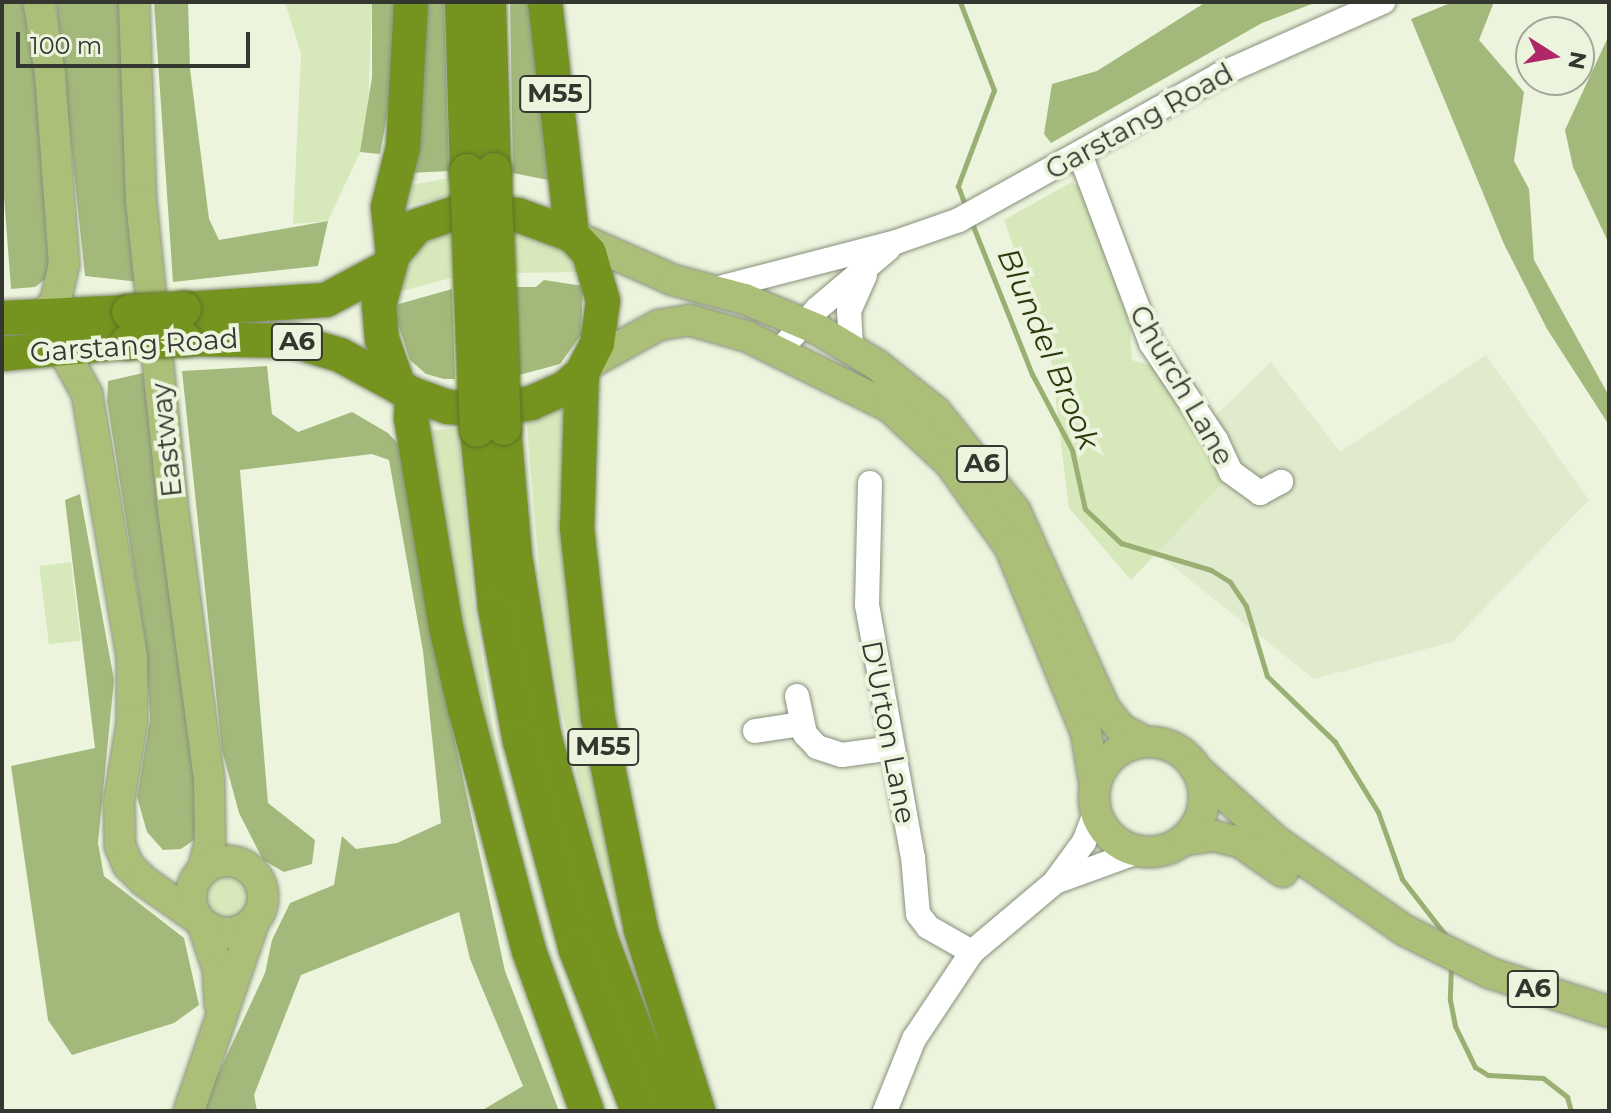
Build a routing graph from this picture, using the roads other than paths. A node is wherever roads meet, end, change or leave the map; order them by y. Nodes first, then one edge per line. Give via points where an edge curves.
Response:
1 (39, 2) edge
2 (134, 2) edge
3 (411, 2) edge
4 (462, 2) edge
5 (489, 2) edge
6 (545, 2) edge
7 (1383, 2) edge
8 (1080, 154) junction
9 (481, 171) junction
10 (574, 236) junction
11 (889, 248) junction
12 (390, 262) junction
13 (64, 264) junction
14 (711, 290) junction
15 (93, 313) junction
16 (43, 317) junction
17 (2, 318) edge
18 (804, 323) junction
19 (184, 324) junction
20 (121, 334) junction
21 (851, 347) junction
22 (63, 350) junction
23 (779, 351) junction
24 (2, 354) edge
25 (585, 369) junction
26 (406, 390) junction
27 (87, 394) junction
28 (490, 429) junction
29 (1281, 482) dead end
30 (870, 483) dead end
31 (495, 608) junction
32 (797, 696) dead end
33 (802, 724) junction
34 (755, 731) dead end
35 (1145, 742) junction
36 (892, 748) junction
37 (1196, 769) junction
38 (209, 780) junction
39 (1095, 798) junction
40 (1184, 840) junction
41 (1140, 851) junction
42 (201, 872) junction
43 (253, 872) junction
44 (144, 881) junction
45 (1055, 882) junction
46 (254, 921) junction
47 (200, 922) junction
48 (972, 952) junction
49 (1609, 1012) edge
50 (221, 1018) junction
51 (1609, 1034) edge
52 (189, 1111) edge
53 (587, 1111) edge
54 (612, 1111) edge
55 (638, 1111) edge
56 (666, 1111) edge
57 (698, 1111) edge
58 (885, 1111) edge

1 - 13 main road via 50,74
2 - 38 main road, Eastway via 141,200 172,502
3 - 12 highway via 403,147 388,207
4 - 9 highway, M55
5 - 9 highway, M55
6 - 10 highway, M55
7 - 8 street, Garstang Road via 1219,75
8 - 11 street, Garstang Road via 969,215
8 - 29 street, Church Lane via 1151,343 1231,472 1260,493
9 - 28 highway, M55, bridge
10 - 12 highway, A6 via 518,215 458,212 417,226
10 - 14 main road, A6 via 656,273
10 - 25 highway via 595,266 603,301 602,323
11 - 14 street, Garstang Road
11 - 18 street, Garstang Road
11 - 21 street via 851,302
12 - 19 highway, Garstang Road / A6 via 326,300
12 - 26 highway via 379,305 382,339
13 - 15 main road via 74,296
13 - 16 main road via 56,300
14 - 18 main road, A6
15 - 16 highway, Garstang Road / A6
15 - 20 highway, Garstang Road / A6
16 - 17 highway, Garstang Road / A6
18 - 21 main road, A6
18 - 23 street, Garstang Road
19 - 20 highway, Garstang Road / A6, bridge
19 - 26 highway, Garstang Road / A6 via 293,341 340,355
20 - 22 highway, Garstang Road / A6
20 - 27 main road
21 - 35 main road, A6 via 936,412 992,477 1032,543 1105,709 1121,729
22 - 24 highway, Garstang Road / A6
22 - 27 main road
23 - 25 main road, A6 via 730,329 689,320 659,325
23 - 39 main road, A6 via 861,394 877,397 950,463 985,508 1016,558 1048,630 1086,732
25 - 26 highway, A6 via 551,396 492,410 448,407
25 - 57 highway, M55 via 577,528 598,718 641,930
26 - 53 highway via 465,709 529,951
27 - 44 main road via 132,657 132,723 119,801 120,846 128,865
28 - 31 highway, M55
28 - 56 highway, M55 via 544,735 601,939
30 - 36 street, D'Urton Lane via 867,605
31 - 54 highway, M55 via 494,686 538,879
31 - 55 highway, M55 via 550,865
32 - 33 street
33 - 34 street
33 - 36 street via 811,742 833,754
35 - 37 main road, A6 via 1169,746
35 - 39 main road via 1113,756
36 - 48 street, D'Urton Lane via 918,914 928,927
37 - 40 main road via 1204,799
37 - 49 main road, A6 via 1276,841 1404,930 1533,990
38 - 42 main road, Eastway via 210,842
38 - 43 main road, Eastway
39 - 41 main road, A6 via 1112,838
39 - 45 street via 1084,842
40 - 41 main road, A6 via 1163,850
40 - 51 main road, A6 via 1214,836 1240,842 1416,958 1479,988
41 - 45 street
42 - 43 main road via 229,861
42 - 44 main road via 174,884
42 - 47 main road via 191,893
43 - 46 main road via 263,896
44 - 47 main road
45 - 48 street
46 - 47 main road via 233,933
46 - 50 main road
47 - 50 main road via 218,969
48 - 58 street via 924,1021
50 - 52 main road

